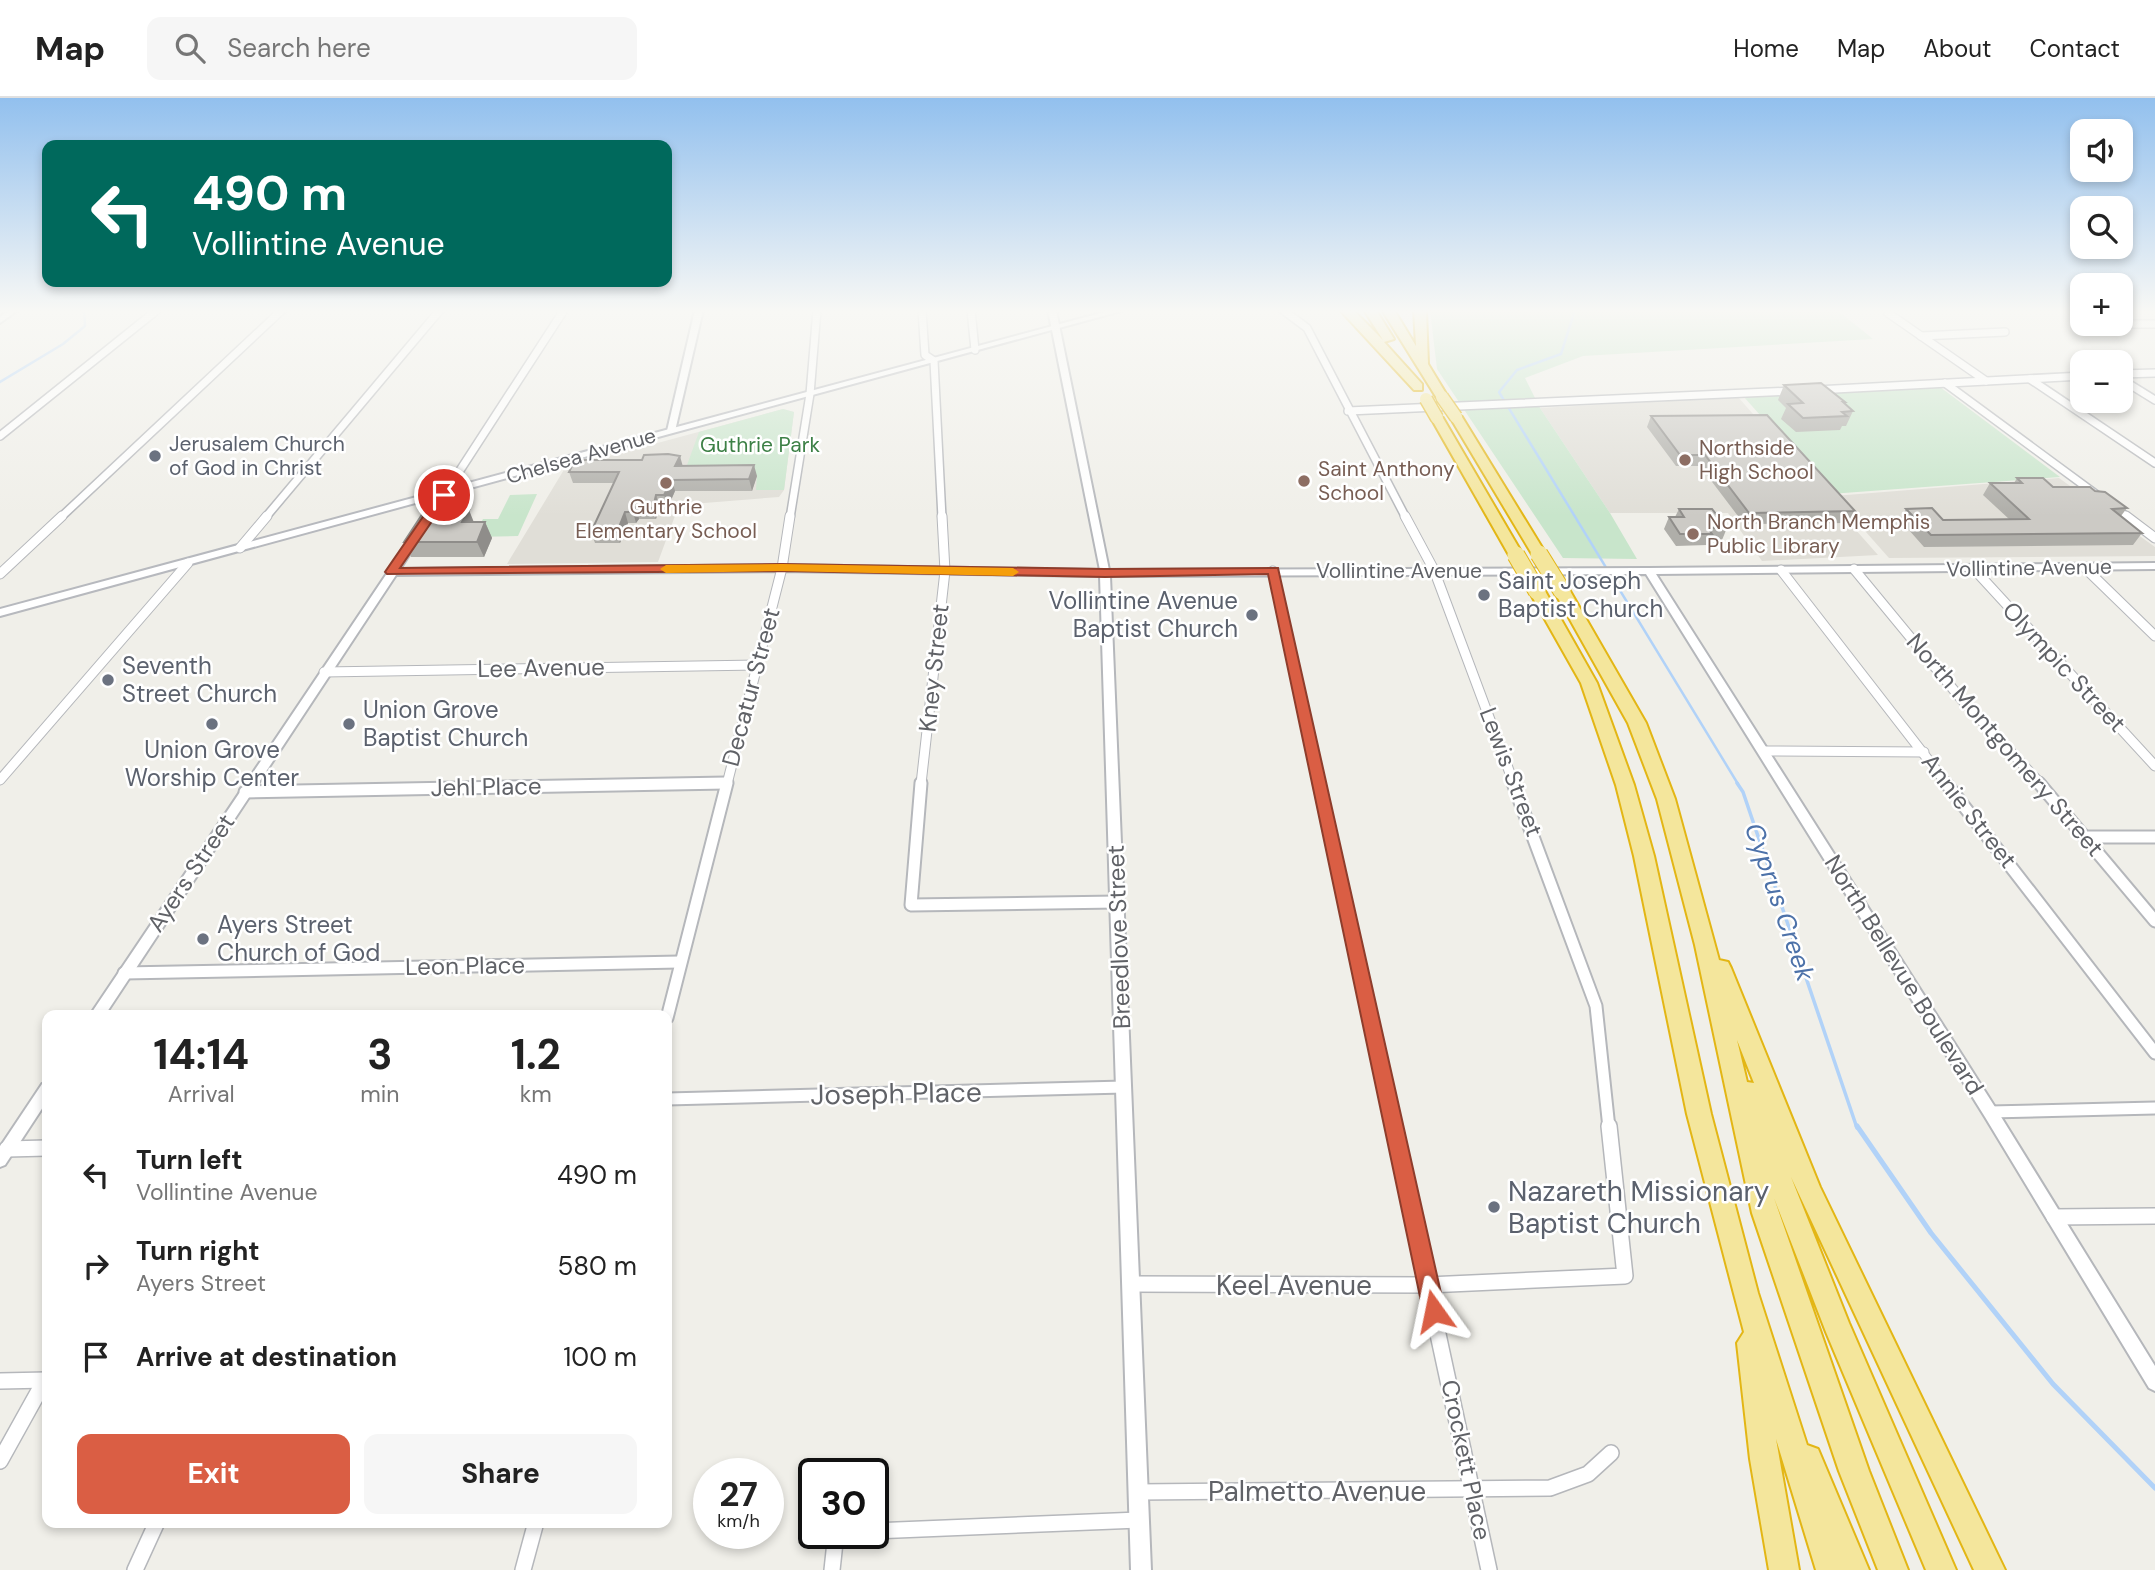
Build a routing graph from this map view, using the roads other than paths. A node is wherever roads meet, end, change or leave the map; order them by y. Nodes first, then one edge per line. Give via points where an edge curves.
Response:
1 (72, 379) edge
2 (209, 379) edge
3 (382, 379) edge
4 (519, 379) edge
5 (683, 379) edge
6 (811, 379) edge
7 (868, 379) edge
8 (935, 379) edge
9 (1066, 379) edge
10 (1332, 379) edge
11 (1411, 379) edge
12 (1413, 379) edge
13 (1432, 379) edge
14 (1983, 379) edge
15 (2030, 379) junction
16 (2035, 379) edge
17 (1986, 381) junction
18 (1945, 383) junction
19 (2133, 385) edge
20 (1418, 387) junction
21 (810, 394) junction
22 (2155, 400) edge
23 (1348, 411) junction
24 (671, 431) junction
25 (0, 436) edge
26 (2155, 463) edge
27 (444, 495) junction
28 (2155, 538) edge
29 (240, 548) junction
30 (1539, 554) joint
31 (188, 563) junction
32 (2155, 566) edge
33 (782, 568) junction
34 (1973, 568) junction
35 (2085, 568) junction
36 (1854, 569) junction
37 (1273, 570) junction
38 (1434, 570) junction
39 (1781, 570) junction
40 (945, 571) junction
41 (1649, 571) junction
42 (391, 572) junction
43 (1105, 573) junction
44 (0, 574) edge
45 (0, 612) edge
46 (2155, 636) edge
47 (758, 665) junction
48 (324, 672) junction
49 (1764, 751) junction
50 (1924, 752) junction
51 (2155, 766) edge
52 (0, 780) edge
53 (726, 783) junction
54 (245, 792) junction
55 (2085, 837) junction
56 (2155, 837) edge
57 (1117, 902) junction
58 (1696, 909) junction
59 (2155, 921) edge
60 (1705, 946) junction
61 (679, 962) junction
62 (124, 973) junction
63 (100, 1010) edge
64 (669, 1010) edge
65 (2155, 1053) edge
66 (1124, 1087) junction
67 (42, 1097) edge
68 (672, 1099) edge
69 (2155, 1108) edge
70 (1990, 1112) junction
71 (42, 1149) edge
72 (4, 1155) edge
73 (2155, 1216) edge
74 (2054, 1217) junction
75 (1625, 1276) joint
76 (1131, 1284) junction
77 (1428, 1285) junction
78 (1745, 1293) junction
79 (1758, 1335) junction
80 (42, 1380) edge
81 (0, 1381) edge
82 (2155, 1382) edge
83 (42, 1387) edge
84 (1611, 1453) dead end
85 (0, 1461) edge
86 (1474, 1490) junction
87 (1138, 1492) junction
88 (1139, 1520) junction
89 (154, 1528) edge
90 (534, 1528) edge
91 (889, 1530) edge
92 (834, 1549) edge
93 (135, 1570) edge
94 (523, 1570) edge
95 (832, 1570) edge
96 (1141, 1570) edge
97 (1489, 1570) edge
98 (1784, 1570) edge
99 (1831, 1570) edge
100 (1854, 1570) edge
101 (1893, 1570) edge
102 (1941, 1570) edge
103 (1990, 1570) edge

1 - 25 street
2 - 44 street
3 - 29 street
4 - 27 street, Ayers Street
5 - 24 street
6 - 21 street, Decatur Street
7 - 21 main road, Chelsea Avenue
8 - 40 street, Kney Street
9 - 43 street, Breedlove Street
10 - 23 street, Lewis Street
11 - 20 highway
12 - 20 highway
13 - 30 highway, bridge
14 - 17 street
15 - 16 street
15 - 17 street
15 - 26 street
17 - 18 street
18 - 23 street
18 - 28 street
19 - 22 street
20 - 78 highway, bridge via 1590,683 1644,856 1699,1114
21 - 24 main road, Chelsea Avenue
21 - 33 street, Decatur Street
23 - 38 street, Lewis Street
24 - 27 main road, Chelsea Avenue
27 - 29 main road, Chelsea Avenue
27 - 42 street, Ayers Street
29 - 31 main road, Chelsea Avenue
30 - 58 highway, bridge via 1637,723 1666,799
31 - 45 main road, Chelsea Avenue
31 - 52 street
32 - 35 street, Vollintine Avenue
33 - 40 street, Vollintine Avenue
33 - 42 street, Vollintine Avenue
33 - 47 street, Decatur Street
34 - 35 street, Vollintine Avenue
34 - 36 street, Vollintine Avenue
34 - 51 street, Olympic Street
35 - 46 street
36 - 39 street, Vollintine Avenue
36 - 55 street, North Montgomery Street via 1962,700
37 - 38 street, Vollintine Avenue
37 - 43 street, Vollintine Avenue
37 - 77 street, Crockett Place
38 - 41 street, Vollintine Avenue
38 - 75 street, Lewis Street via 1596,1006
39 - 41 street, Vollintine Avenue
39 - 50 street, Annie Street
40 - 43 street, Vollintine Avenue
40 - 57 street, Kney Street via 911,905
41 - 49 street, North Bellevue Boulevard
42 - 48 street, Ayers Street
43 - 57 street, Breedlove Street
47 - 48 street, Lee Avenue
47 - 53 street, Decatur Street
48 - 54 street, Ayers Street
49 - 50 street
49 - 70 street, North Bellevue Boulevard
50 - 65 street, Annie Street
53 - 54 street, Jehl Place
53 - 61 street, Decatur Street
54 - 62 street, Ayers Street
55 - 56 street
55 - 59 street, North Montgomery Street
57 - 66 street, Breedlove Street
58 - 60 highway
58 - 103 highway via 1809,1191
60 - 101 highway via 1765,1213
60 - 102 highway via 1782,1189
61 - 62 street, Leon Place
61 - 64 street, Decatur Street
62 - 63 street, Ayers Street
66 - 68 street, Joseph Place
66 - 76 street, Breedlove Street
67 - 72 street
69 - 70 street
70 - 74 street, North Bellevue Boulevard
71 - 72 street
73 - 74 street
74 - 82 street, North Bellevue Boulevard
75 - 77 street, Keel Avenue
76 - 77 street, Keel Avenue
76 - 87 street, Breedlove Street
77 - 86 street, Crockett Place
78 - 79 highway
78 - 98 highway via 1764,1460
79 - 99 highway
79 - 100 highway
80 - 81 street
83 - 85 street
84 - 86 street, Palmetto Avenue via 1588,1474 1550,1488
86 - 87 street, Palmetto Avenue
86 - 97 street, Crockett Place
87 - 88 street, Breedlove Street
88 - 91 street
88 - 96 street, Breedlove Street
89 - 93 street
90 - 94 street
92 - 95 street

